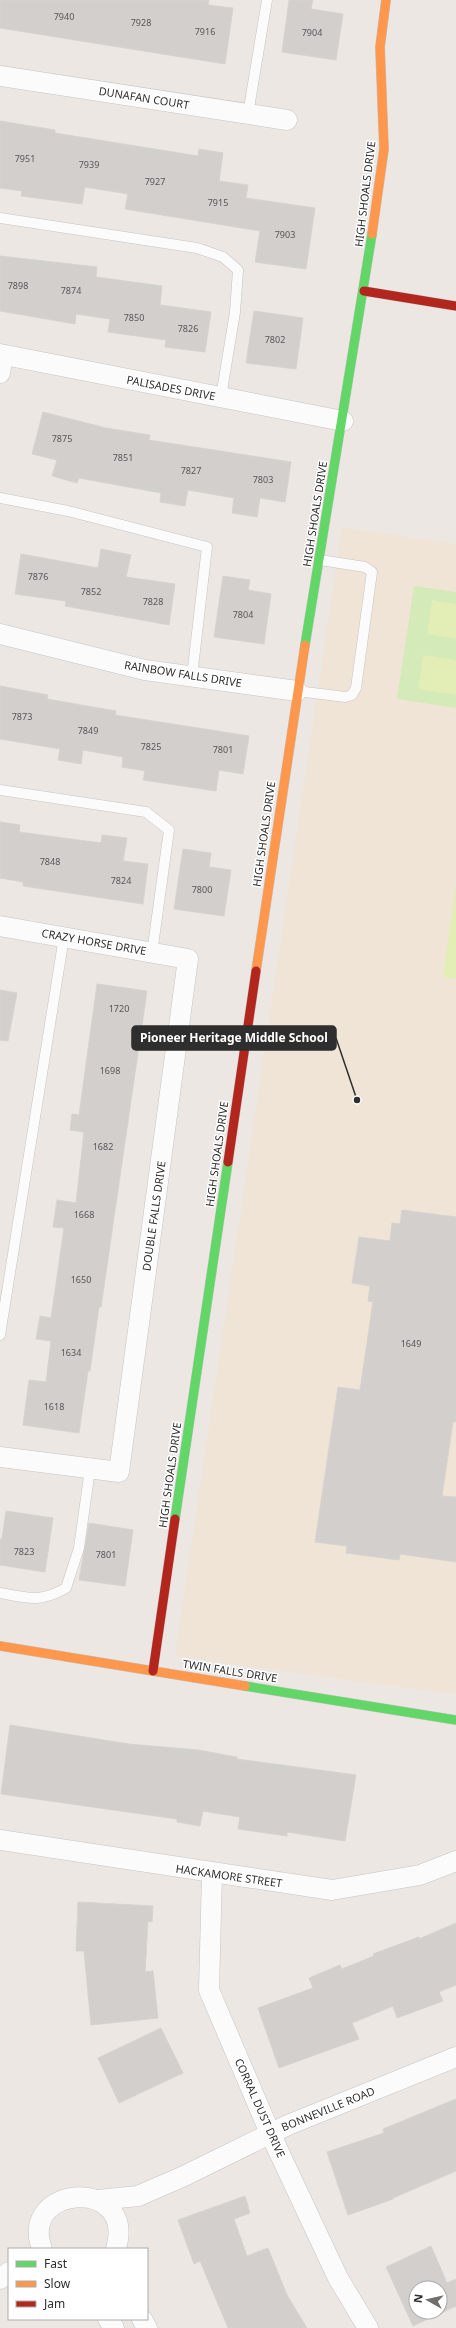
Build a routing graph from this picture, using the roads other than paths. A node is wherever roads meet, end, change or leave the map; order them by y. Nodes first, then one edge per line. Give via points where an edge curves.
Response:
1 (267, 0) edge
2 (386, 0) edge
3 (0, 76) edge
4 (248, 114) junction
5 (287, 120) dead end
6 (0, 218) edge
7 (364, 291) junction
8 (456, 306) edge
9 (1, 361) edge
10 (221, 397) junction
11 (343, 421) junction
12 (0, 498) edge
13 (320, 560) junction
14 (0, 634) edge
15 (192, 676) junction
16 (297, 691) junction
17 (0, 790) edge
18 (0, 926) edge
19 (64, 937) junction
20 (152, 953) junction
21 (188, 959) joint
22 (1, 1324) edge
23 (0, 1335) edge
24 (0, 1457) edge
25 (90, 1469) junction
26 (0, 1593) edge
27 (0, 1646) edge
28 (153, 1671) junction
29 (456, 1720) edge
30 (0, 1840) edge
31 (456, 1861) edge
32 (212, 1874) junction
33 (456, 2057) edge
34 (270, 2133) junction
35 (138, 2196) junction
36 (98, 2200) junction
37 (117, 2223) junction
38 (37, 2245) edge
39 (116, 2248) edge
40 (8, 2273) edge
41 (0, 2279) edge
42 (368, 2328) edge

1 - 4 lane
2 - 7 street, HIGH SHOALS DRIVE via 380,47 384,149
3 - 4 street, DUNAFAN COURT
4 - 5 street, DUNAFAN COURT
6 - 10 lane via 196,248 223,257 238,270 236,312
7 - 8 street
7 - 11 street, HIGH SHOALS DRIVE
9 - 10 street, PALISADES DRIVE
10 - 11 street, PALISADES DRIVE
11 - 13 street, HIGH SHOALS DRIVE
12 - 15 lane via 68,511 206,548
13 - 16 street, HIGH SHOALS DRIVE
13 - 16 lane via 365,567 372,572 356,688 352,695 345,697
14 - 15 street, RAINBOW FALLS DRIVE via 145,670
15 - 16 street, RAINBOW FALLS DRIVE
16 - 28 street, HIGH SHOALS DRIVE
17 - 20 lane via 146,812 169,830
18 - 19 street, CRAZY HORSE DRIVE
19 - 20 street, CRAZY HORSE DRIVE
19 - 22 lane
20 - 21 street, CRAZY HORSE DRIVE
21 - 25 street, DOUBLE FALLS DRIVE via 119,1472
22 - 23 lane
24 - 25 street
25 - 26 lane via 78,1548 66,1588 51,1596 34,1598
27 - 28 street, TWIN FALLS DRIVE
28 - 29 street, TWIN FALLS DRIVE
30 - 32 street, HACKAMORE STREET
31 - 32 street, HACKAMORE STREET via 420,1875 332,1890
32 - 34 street, CORRAL DUST DRIVE via 210,1990
33 - 34 street, BONNEVILLE ROAD
34 - 35 street, BONNEVILLE ROAD via 182,2178
34 - 42 street, CORRAL DUST DRIVE via 338,2278
35 - 36 street, BONNEVILLE ROAD
35 - 37 street, BONNEVILLE ROAD
36 - 37 street via 110,2211
36 - 38 street, BONNEVILLE ROAD via 77,2196 56,2203 44,2217
37 - 39 street via 119,2234
40 - 41 street

